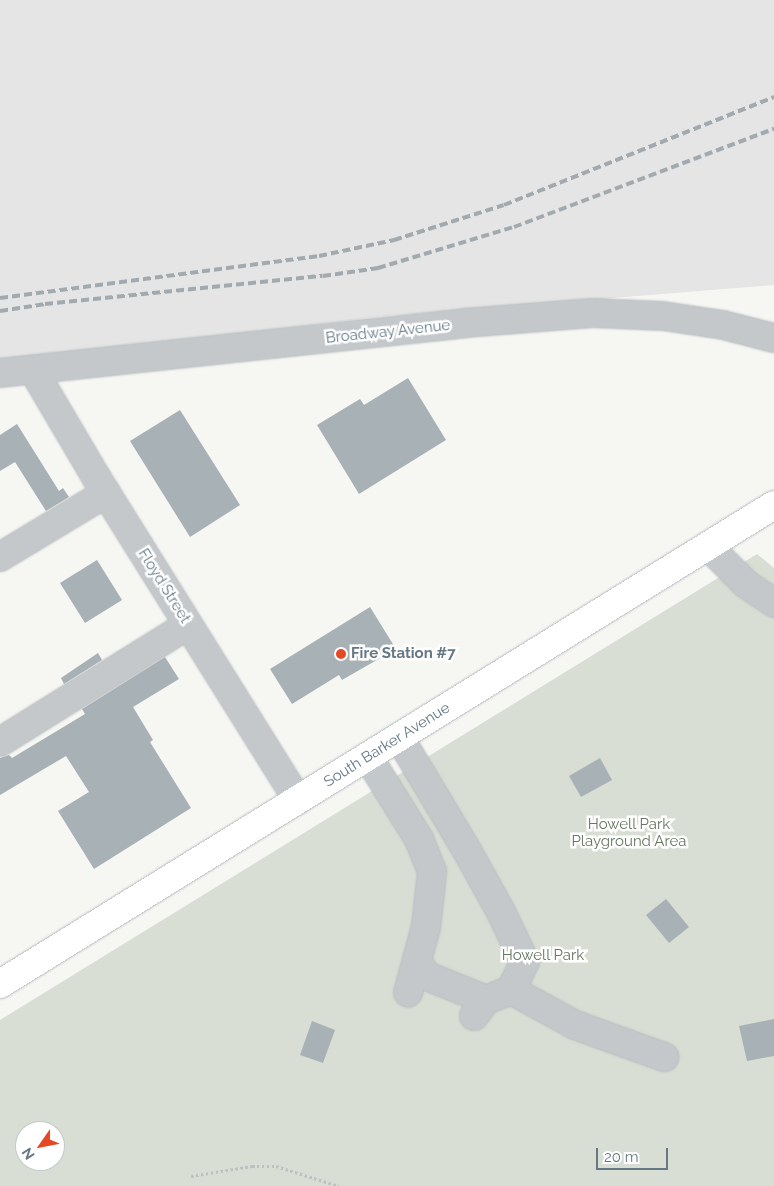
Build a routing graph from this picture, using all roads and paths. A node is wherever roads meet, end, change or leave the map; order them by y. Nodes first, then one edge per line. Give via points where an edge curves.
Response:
1 (774, 338) edge
2 (33, 370) junction
3 (0, 373) edge
4 (106, 493) junction
5 (774, 505) edge
6 (708, 546) junction
7 (0, 557) edge
8 (774, 603) edge
9 (188, 625) junction
10 (399, 737) junction
11 (0, 742) edge
12 (368, 757) junction
13 (298, 800) junction
14 (417, 962) junction
15 (0, 984) edge
16 (408, 992) dead end
17 (490, 1002) junction
18 (664, 1057) dead end
19 (191, 1176) dead end
20 (339, 1186) edge

1 - 2 street, Broadway Avenue via 723,324 663,316 593,313 455,324
2 - 3 street, Broadway Avenue
2 - 4 street, Floyd Street
4 - 7 street
4 - 9 street, Floyd Street
5 - 6 main road, South Barker Avenue
6 - 8 street via 746,584
6 - 10 main road, South Barker Avenue
9 - 11 street
9 - 13 street, Floyd Street
10 - 12 main road, South Barker Avenue
10 - 17 street via 501,912 525,962
12 - 13 main road, South Barker Avenue
12 - 14 street via 419,839 432,872 426,927
13 - 15 main road, South Barker Avenue
14 - 16 street
14 - 17 street via 427,976
17 - 18 street via 575,1025
19 - 20 path via 252,1166 276,1166

